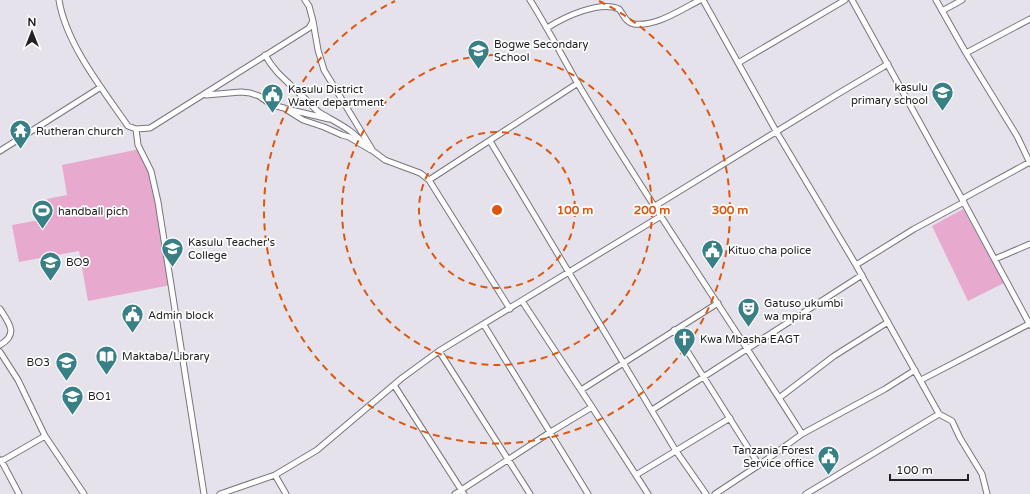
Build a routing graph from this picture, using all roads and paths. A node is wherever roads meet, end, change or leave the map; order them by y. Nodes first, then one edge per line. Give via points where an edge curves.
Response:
1 (59, 0) edge
2 (305, 0) edge
3 (530, 0) edge
4 (700, 0) edge
5 (703, 0) edge
6 (845, 0) edge
7 (852, 0) edge
8 (936, 0) edge
9 (962, 0) edge
10 (609, 1) edge
11 (942, 11) junction
12 (1030, 19) edge
13 (313, 21) junction
14 (547, 28) junction
15 (966, 53) junction
16 (265, 55) junction
17 (738, 63) junction
18 (888, 64) junction
19 (578, 83) junction
20 (101, 87) junction
21 (201, 96) junction
22 (284, 108) junction
23 (332, 120) junction
24 (136, 129) junction
25 (776, 131) junction
26 (490, 141) junction
27 (367, 148) junction
28 (0, 151) edge
29 (373, 151) junction
30 (1030, 162) edge
31 (429, 180) junction
32 (963, 200) junction
33 (655, 206) junction
34 (661, 216) junction
35 (1030, 244) edge
36 (995, 259) junction
37 (856, 265) junction
38 (569, 273) junction
39 (862, 275) junction
40 (522, 302) junction
41 (718, 303) junction
42 (0, 309) edge
43 (510, 309) junction
44 (888, 322) junction
45 (1030, 324) edge
46 (484, 325) junction
47 (674, 330) junction
48 (0, 345) edge
49 (747, 348) junction
50 (439, 351) junction
51 (0, 352) edge
52 (623, 363) junction
53 (915, 370) junction
54 (704, 376) junction
55 (921, 380) junction
56 (394, 385) junction
57 (581, 390) junction
58 (779, 398) junction
59 (592, 407) junction
60 (652, 410) junction
61 (940, 414) junction
62 (730, 418) junction
63 (549, 433) junction
64 (802, 434) junction
65 (45, 436) junction
66 (676, 451) junction
67 (508, 460) junction
68 (0, 461) edge
69 (759, 465) junction
70 (275, 475) junction
71 (636, 475) junction
72 (463, 492) edge
73 (19, 494) edge
74 (84, 494) edge
75 (204, 494) edge
76 (220, 494) edge
77 (286, 494) edge
78 (455, 494) edge
79 (530, 494) edge
80 (588, 494) edge
81 (648, 494) edge
82 (706, 494) edge
83 (715, 494) edge
84 (806, 494) edge
85 (987, 494) edge

1 - 20 street via 68,31
2 - 13 street
3 - 14 street
4 - 10 street via 647,24 632,24 624,19
5 - 17 street
6 - 17 street
7 - 18 street
8 - 11 street
9 - 11 street
10 - 14 street via 579,7
11 - 15 street
12 - 15 street
13 - 16 street via 308,28
13 - 29 street via 324,70
14 - 19 street
15 - 30 street
16 - 21 street
16 - 23 street via 283,80 320,113
17 - 25 street
18 - 25 street
18 - 32 street
19 - 26 street
19 - 33 street
20 - 24 street via 128,126
20 - 28 street
21 - 22 street via 250,93 272,105
21 - 24 street via 150,128
22 - 23 street
22 - 27 street via 303,120 350,137
23 - 27 street via 349,129
24 - 75 street via 138,145 151,170 158,202
25 - 33 street
25 - 37 street
26 - 31 street
26 - 38 street
27 - 29 street
29 - 31 street via 385,160 420,173
30 - 32 street
31 - 43 street
32 - 36 street
32 - 37 street
33 - 34 street
34 - 38 street
34 - 41 street
35 - 36 street
36 - 45 street
37 - 39 street
38 - 40 street
38 - 52 street
39 - 44 street
39 - 49 street
40 - 43 street
40 - 57 street
41 - 47 street
41 - 49 street
42 - 48 street via 12,332
43 - 46 street
44 - 53 street
44 - 58 street via 834,356
45 - 55 street
46 - 50 street
46 - 63 street
47 - 52 street
47 - 54 street
49 - 54 street
49 - 58 street
50 - 56 street
50 - 67 street
51 - 65 street via 18,380
52 - 57 street
52 - 60 street
53 - 55 street
53 - 64 street
54 - 60 street
54 - 62 street
55 - 61 street
56 - 70 street via 317,450
56 - 72 street
57 - 59 street
58 - 64 street
59 - 63 street
59 - 71 street
60 - 66 street
61 - 84 street
61 - 85 street via 952,421 982,474
62 - 66 street
62 - 69 street
63 - 67 street
63 - 80 street
64 - 69 street
65 - 68 street
65 - 74 street
66 - 71 street
66 - 82 street
67 - 72 street
67 - 79 street
68 - 73 street
69 - 83 street
70 - 76 street
70 - 77 street
71 - 81 street
72 - 78 street

